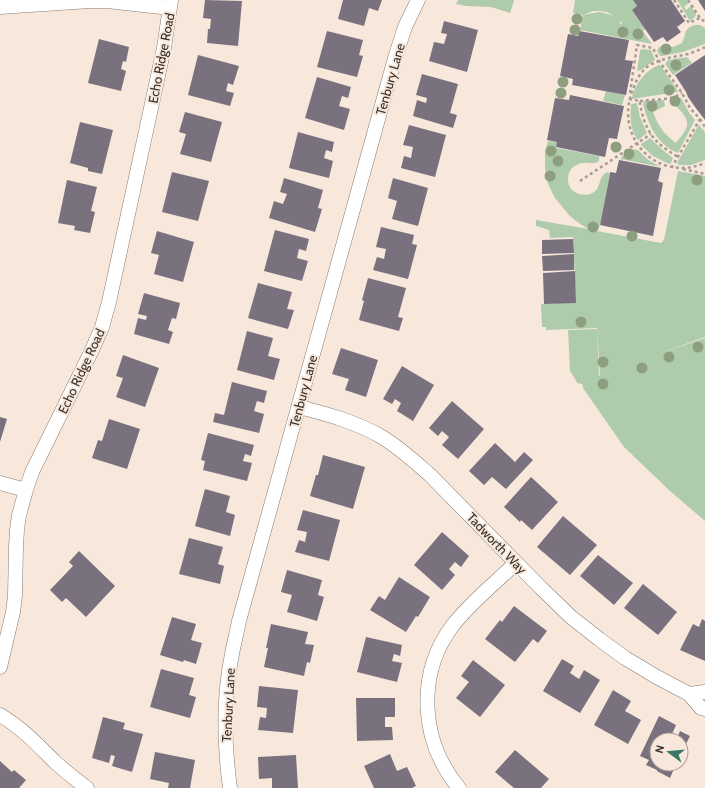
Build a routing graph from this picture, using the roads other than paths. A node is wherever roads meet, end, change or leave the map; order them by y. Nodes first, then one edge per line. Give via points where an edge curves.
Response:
1 (418, 0) edge
2 (171, 4) edge
3 (0, 8) edge
4 (299, 407) junction
5 (0, 483) edge
6 (26, 490) junction
7 (516, 563) junction
8 (0, 667) edge
9 (705, 692) edge
10 (689, 694) junction
11 (705, 710) edge
12 (0, 715) edge
13 (87, 788) edge
14 (230, 788) edge
15 (459, 788) edge

1 - 4 street, Tenbury Lane via 405,27 395,58
2 - 3 street via 90,1
2 - 6 street, Echo Ridge Road via 164,48 102,327 32,472
4 - 7 street, Tadworth Way via 362,427 398,448 430,475
4 - 14 street, Tenbury Lane via 231,655 225,714 225,744
5 - 6 street
6 - 8 street, Echo Ridge Road via 17,530 13,612
7 - 10 street, Tadworth Way via 571,617 599,639 625,658
7 - 15 street via 453,625 442,642 430,677 428,712 434,744 445,768
9 - 10 street
10 - 11 street, Tadworth Way
12 - 13 street via 29,736 56,763

